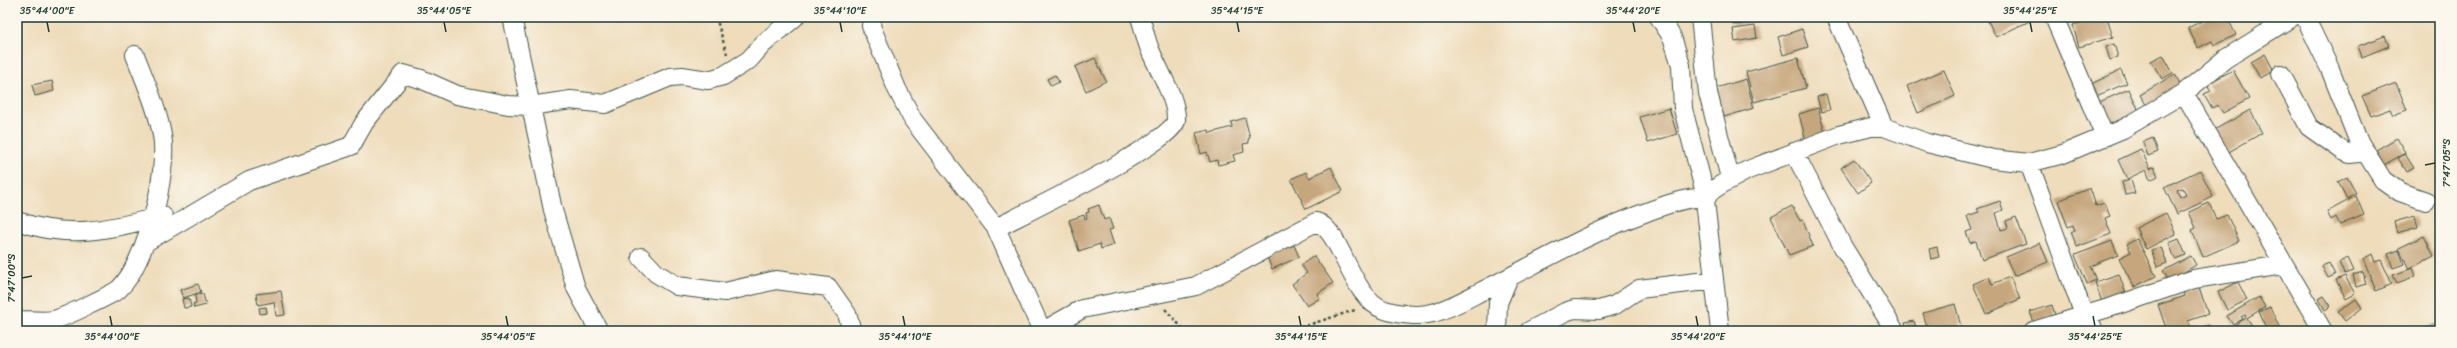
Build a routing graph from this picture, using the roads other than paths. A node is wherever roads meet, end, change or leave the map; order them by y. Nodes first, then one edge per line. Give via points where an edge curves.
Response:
1 (512, 17) edge
2 (795, 17) edge
3 (1140, 17) edge
4 (1659, 17) edge
5 (1700, 17) edge
6 (1836, 17) edge
7 (2054, 17) edge
8 (2292, 17) edge
9 (2305, 17) edge
10 (870, 20) edge
11 (135, 55) dead end
12 (2281, 74) dead end
13 (2184, 93) junction
14 (530, 106) junction
15 (1884, 127) junction
16 (2105, 137) junction
17 (1794, 152) junction
18 (2366, 152) junction
19 (2029, 163) junction
20 (1730, 178) junction
21 (1706, 197) junction
22 (2426, 201) dead end
23 (206, 205) junction
24 (153, 219) junction
25 (17, 222) edge
26 (996, 228) junction
27 (146, 242) junction
28 (641, 257) dead end
29 (2282, 265) junction
30 (1510, 277) junction
31 (1714, 280) junction
32 (2085, 315) junction
33 (17, 321) edge
34 (2440, 327) edge
35 (599, 331) edge
36 (852, 331) edge
37 (1042, 331) edge
38 (1498, 331) edge
39 (1529, 331) edge
40 (1720, 331) edge
41 (1895, 331) edge
42 (2033, 331) edge
43 (2094, 331) edge
44 (2323, 331) edge
45 (2431, 331) edge

1 - 14 street
2 - 14 street via 763,44 749,60 732,72 708,80 670,77 605,104 571,100
3 - 26 street via 1150,50 1175,108 1177,122 1173,129 1145,150
4 - 21 street via 1672,37 1681,64 1683,110
5 - 20 street via 1708,93
6 - 15 street
7 - 16 street
8 - 13 street via 2225,59
9 - 18 street via 2330,69 2358,140
10 - 26 street via 897,89 913,120
11 - 24 street via 155,107 162,136 163,151
12 - 18 street via 2309,127 2343,151 2350,154
13 - 16 street
13 - 29 street
14 - 23 street via 508,105 457,94 403,74 364,123 351,146 249,181
14 - 35 street via 553,210 576,288
15 - 17 street via 1859,129
15 - 19 street via 1963,153 1993,160
16 - 19 street via 2063,154
17 - 20 street
17 - 41 street via 1843,247
18 - 22 street via 2384,180 2400,192
19 - 32 street
20 - 21 street
21 - 30 street via 1668,204 1626,220 1551,254
21 - 31 street
23 - 24 street
23 - 27 street
24 - 25 street via 90,233 49,231
24 - 27 street
26 - 37 street
27 - 33 street via 129,276 118,290 55,320
28 - 36 street via 656,273 677,286 725,292 776,280 828,287 847,314
29 - 32 street via 2194,278
29 - 44 street
30 - 37 street via 1435,313 1406,314 1384,310 1368,297 1349,271 1330,231 1324,224 1316,222 1196,286 1082,309
30 - 38 street via 1498,303
31 - 39 street via 1639,289 1615,305 1599,310 1574,309
31 - 40 street
32 - 42 street
32 - 43 street
34 - 45 lane

